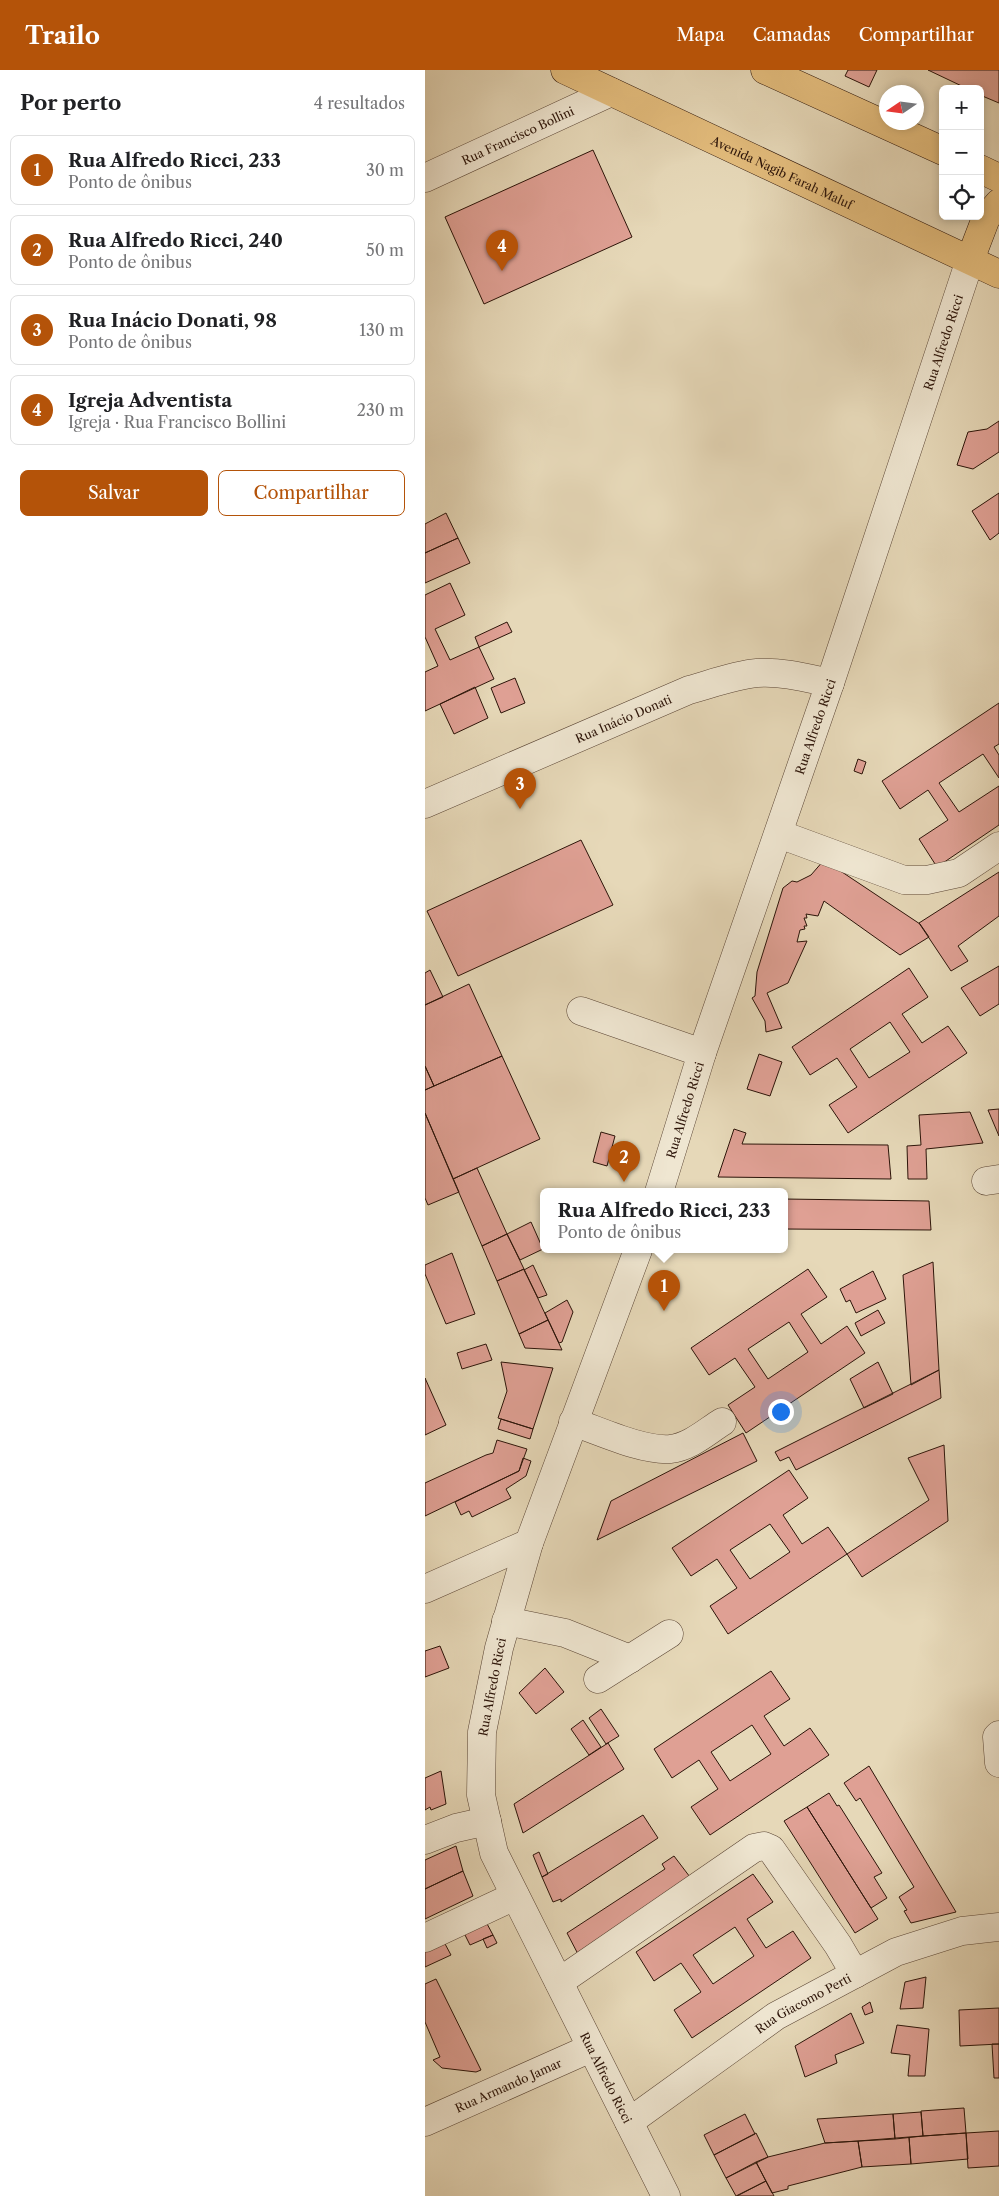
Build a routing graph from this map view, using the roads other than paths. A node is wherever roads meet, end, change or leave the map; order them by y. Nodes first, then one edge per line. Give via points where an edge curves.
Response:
1 (565, 70) edge
2 (765, 70) edge
3 (611, 92) junction
4 (939, 149) edge
5 (984, 171) edge
6 (425, 178) edge
7 (999, 178) edge
8 (999, 202) edge
9 (970, 260) junction
10 (999, 274) edge
11 (830, 683) junction
12 (425, 804) edge
13 (779, 834) junction
14 (999, 846) edge
15 (581, 1011) dead end
16 (702, 1053) junction
17 (660, 1188) edge
18 (637, 1253) edge
19 (573, 1422) junction
20 (722, 1422) dead end
21 (529, 1543) junction
22 (425, 1589) edge
23 (506, 1621) junction
24 (669, 1634) dead end
25 (630, 1659) junction
26 (598, 1679) dead end
27 (999, 1735) edge
28 (999, 1763) edge
29 (487, 1821) junction
30 (425, 1840) edge
31 (515, 1896) junction
32 (999, 1927) edge
33 (425, 1938) edge
34 (855, 1974) junction
35 (559, 1982) junction
36 (591, 2048) junction
37 (425, 2122) edge
38 (629, 2122) junction
39 (666, 2196) edge

1 - 3 main road, Avenida Nagib Farah Maluf
2 - 4 main road
3 - 6 street, Rua Francisco Bollini
3 - 9 main road, Avenida Nagib Farah Maluf
5 - 7 main road
8 - 9 main road via 985,218
9 - 10 main road, Avenida Nagib Farah Maluf
9 - 11 street, Rua Alfredo Ricci
11 - 12 street, Rua Inácio Donati via 758,673 689,690
11 - 13 street, Rua Alfredo Ricci
13 - 14 street via 904,880 927,880 959,873
13 - 16 street, Rua Alfredo Ricci
15 - 16 street
16 - 17 street, Rua Alfredo Ricci
18 - 19 street, Rua Alfredo Ricci
19 - 20 street via 648,1447 671,1448 692,1442
19 - 21 street, Rua Alfredo Ricci
21 - 22 street
21 - 23 street, Rua Alfredo Ricci
23 - 25 street via 565,1633
23 - 29 street, Rua Alfredo Ricci via 481,1732 481,1794
24 - 25 street
25 - 26 street
27 - 28 street
29 - 30 street
29 - 31 street, Rua Alfredo Ricci via 494,1853
31 - 33 street
31 - 35 street, Rua Alfredo Ricci
32 - 34 street, Rua Giacomo Perti via 962,1931 896,1952
34 - 35 street via 771,1849 764,1846 754,1848
34 - 38 street, Rua Giacomo Perti via 776,2016
35 - 36 street, Rua Alfredo Ricci
36 - 37 street, Rua Armando Jamar
36 - 38 street, Rua Alfredo Ricci
38 - 39 street, Rua Alfredo Ricci

